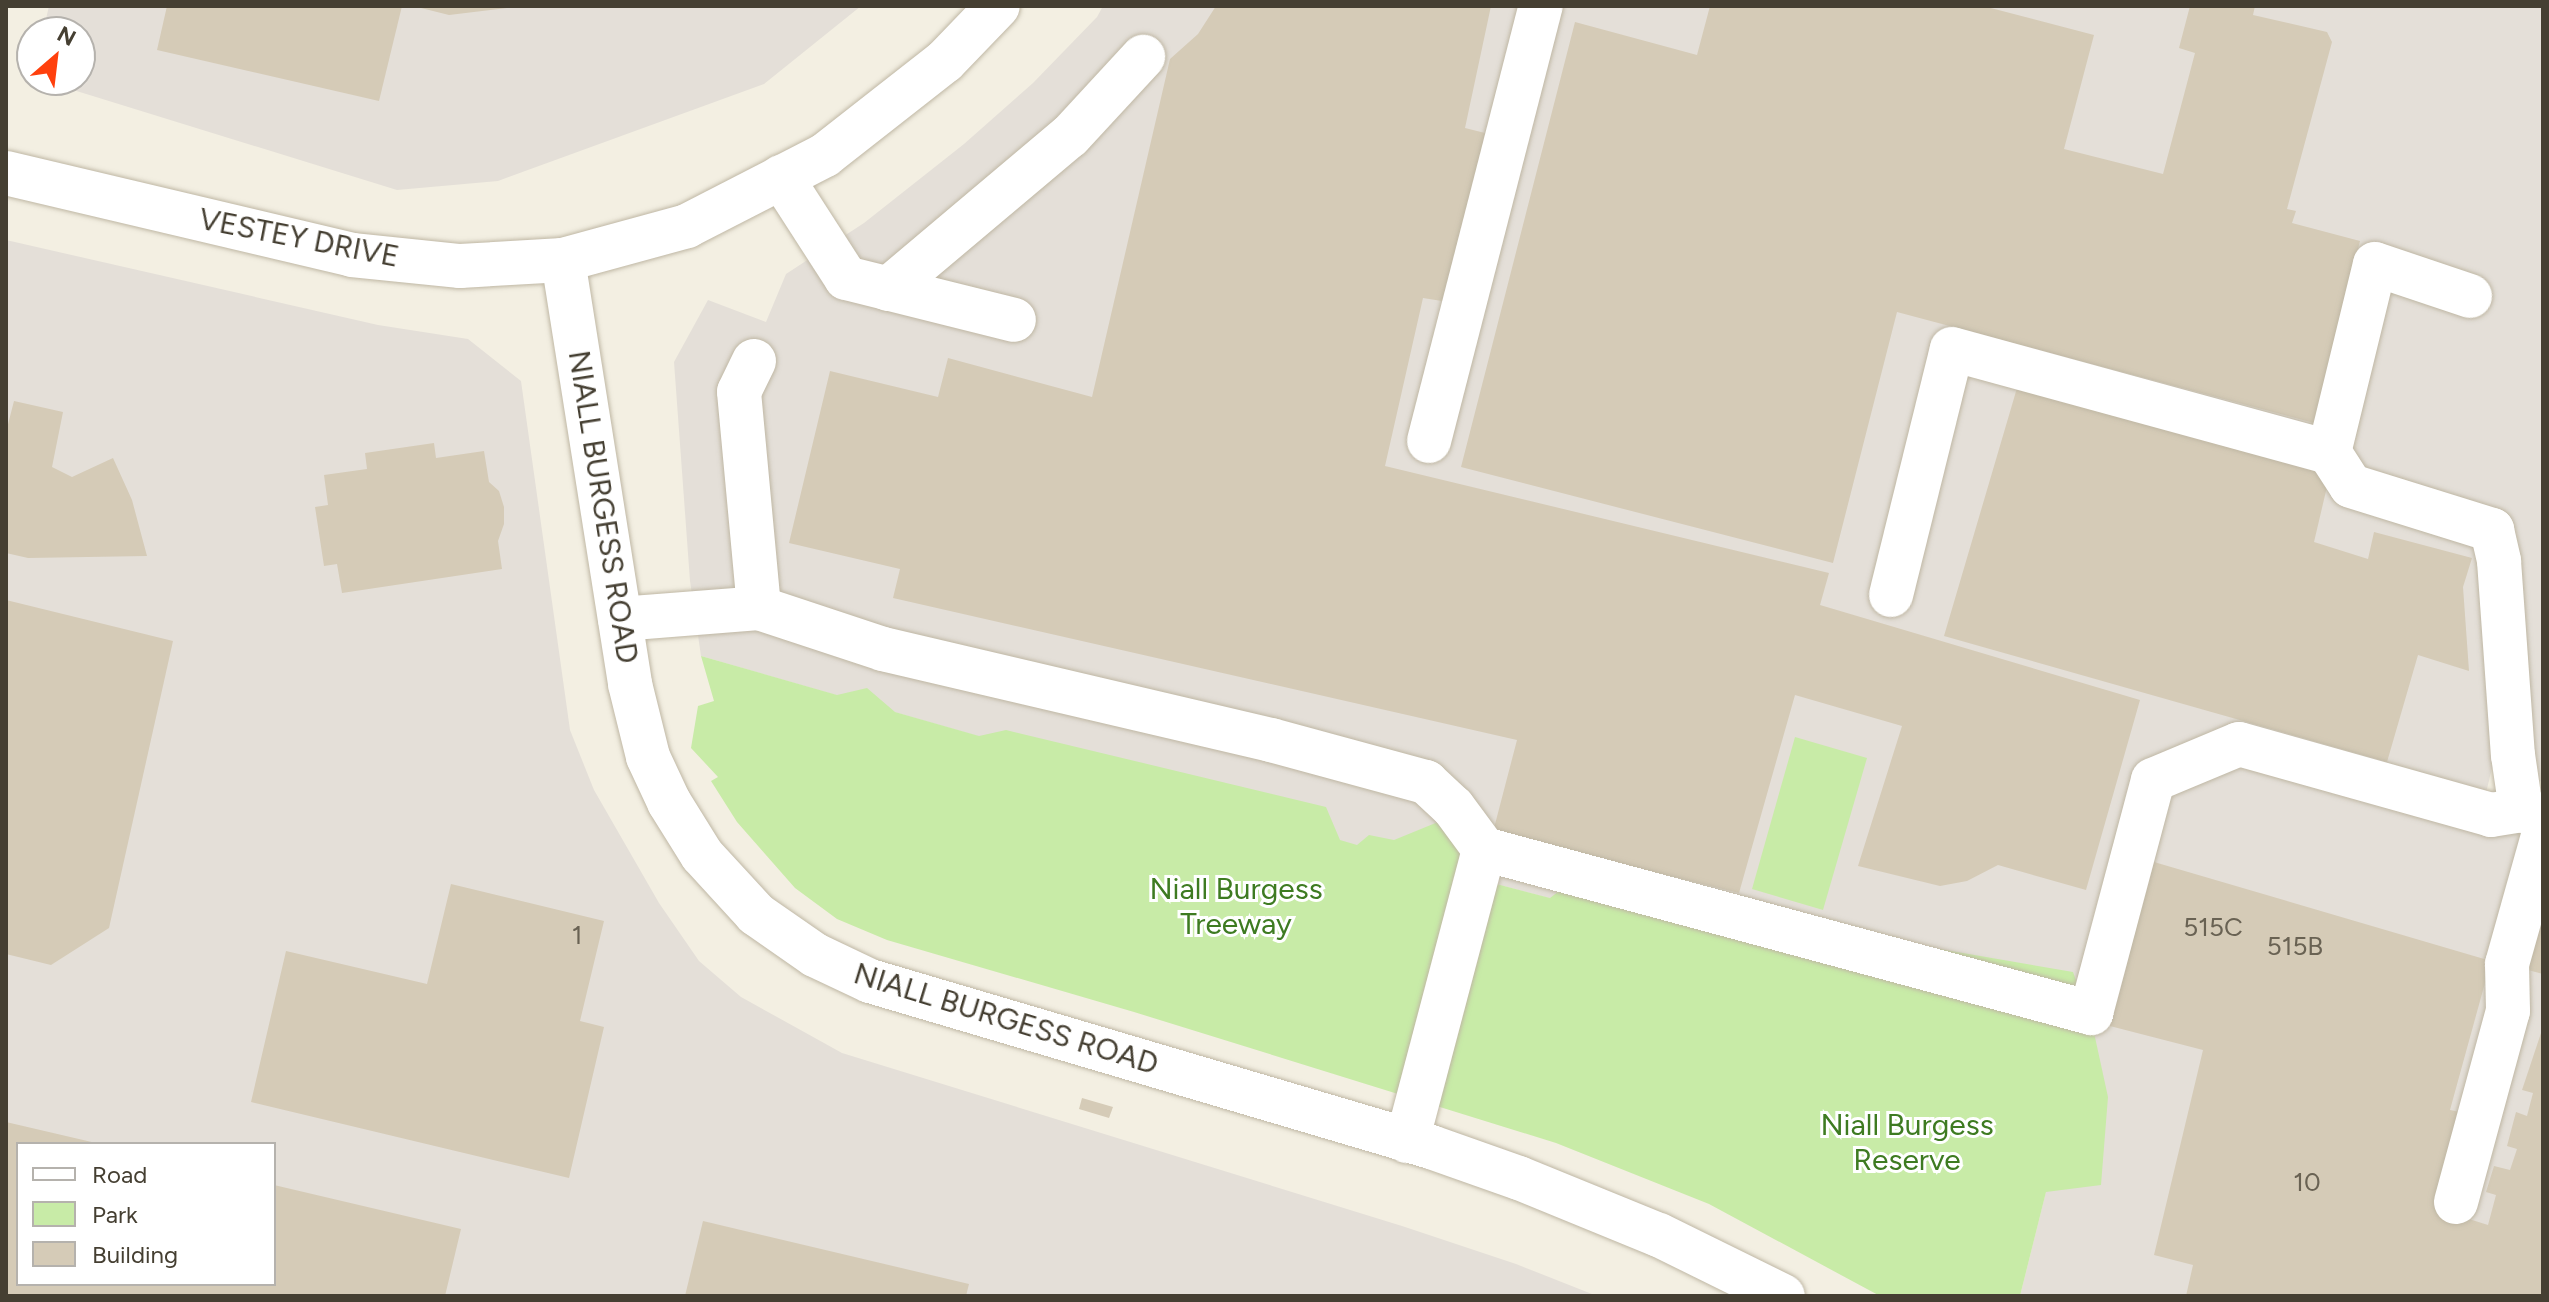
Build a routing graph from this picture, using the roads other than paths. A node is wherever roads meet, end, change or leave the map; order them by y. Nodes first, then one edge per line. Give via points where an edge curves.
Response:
1 (998, 6) edge
2 (1541, 6) edge
3 (1143, 57) dead end
4 (6, 173) edge
5 (781, 177) junction
6 (563, 260) junction
7 (888, 289) junction
8 (2470, 296) dead end
9 (1014, 320) dead end
10 (754, 361) dead end
11 (1429, 441) dead end
12 (2329, 452) junction
13 (1891, 595) dead end
14 (759, 608) junction
15 (620, 619) junction
16 (2536, 821) edge
17 (1484, 849) junction
18 (1407, 1141) junction
19 (2456, 1202) dead end
20 (1783, 1296) edge

1 - 5 street, VESTEY DRIVE via 945,61 825,155
2 - 11 street
3 - 7 street via 1070,136
4 - 6 street, VESTEY DRIVE via 352,255 460,266
5 - 6 street, VESTEY DRIVE via 687,226
5 - 7 street via 846,278
6 - 15 street, NIALL BURGESS ROAD
7 - 9 street
8 - 12 street via 2375,264
10 - 14 street via 739,392
12 - 13 street via 1952,349
12 - 16 street via 2351,486 2492,530 2499,561 2513,755
14 - 15 street
14 - 17 street via 883,649 1426,782 1453,807
15 - 18 street, NIALL BURGESS ROAD via 648,757 669,802 716,873 756,914 793,941 842,969 912,995
16 - 17 street via 2491,815 2239,744 2153,780 2091,1013
16 - 19 street via 2507,964 2508,1011
17 - 18 street
18 - 20 street, NIALL BURGESS ROAD via 1623,1219

